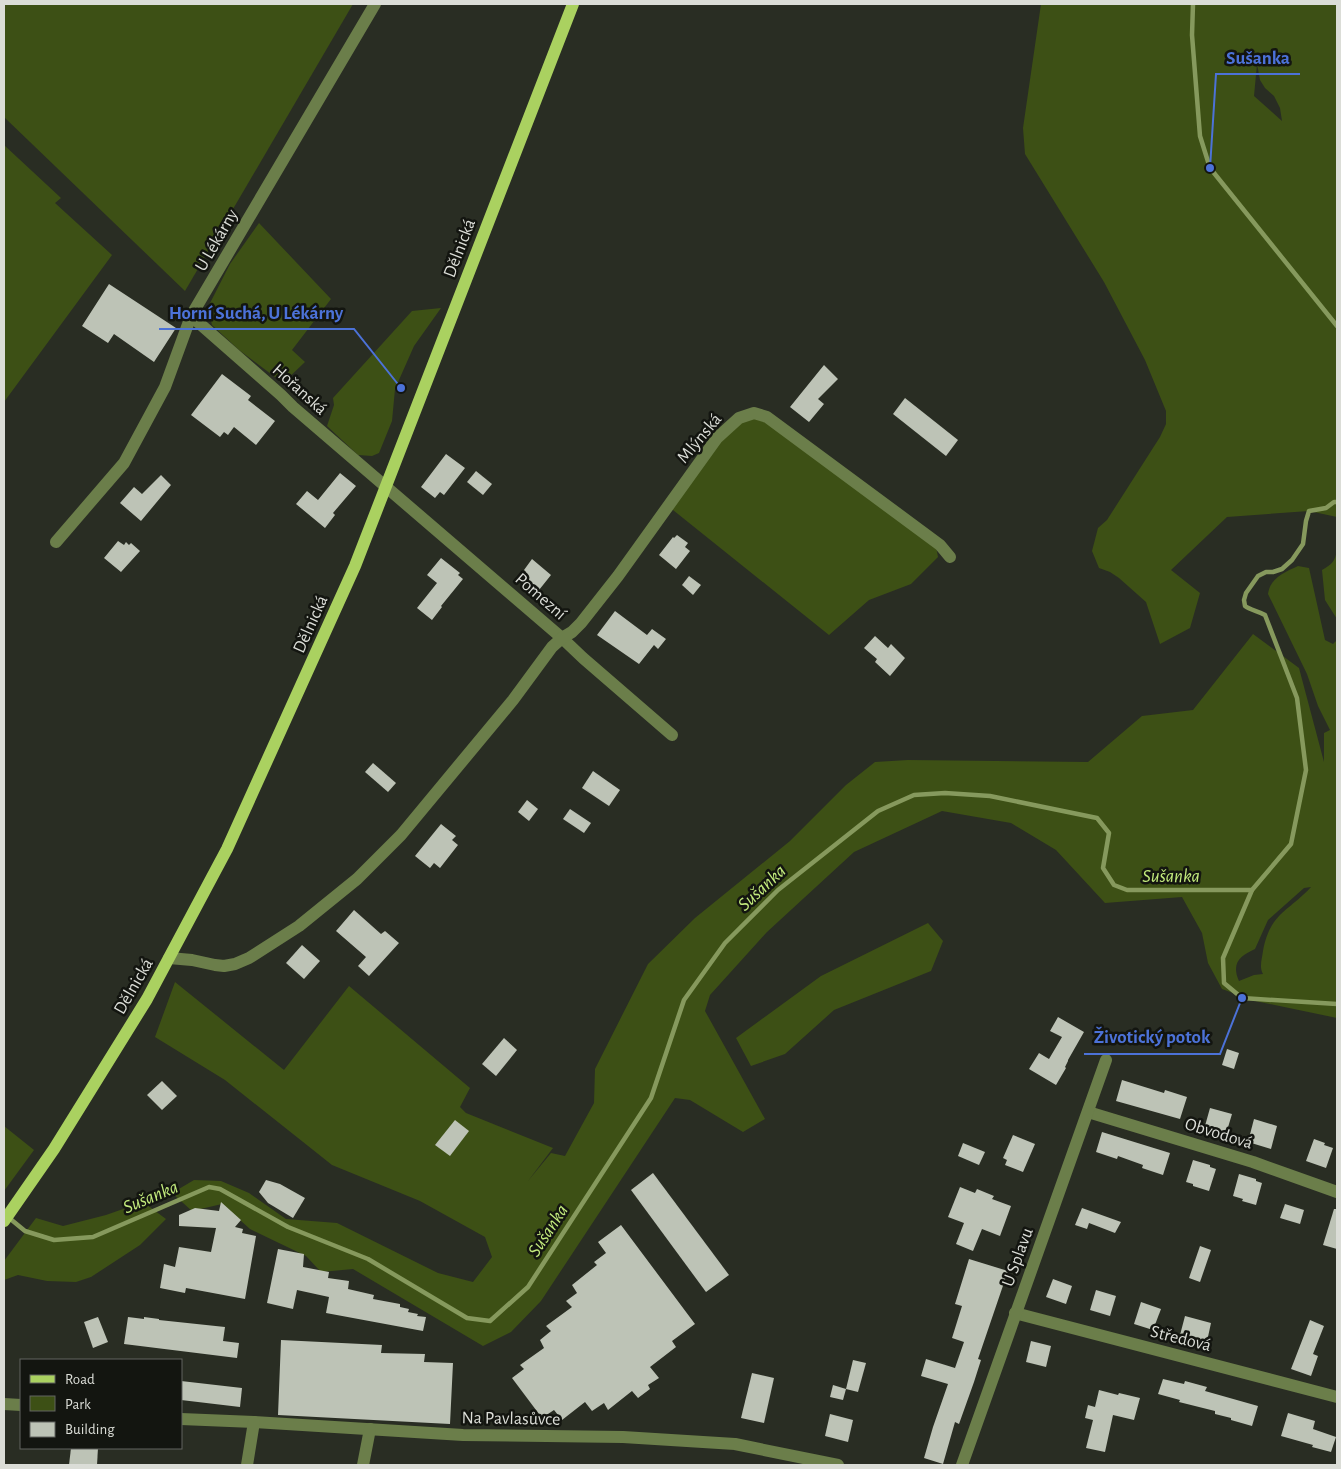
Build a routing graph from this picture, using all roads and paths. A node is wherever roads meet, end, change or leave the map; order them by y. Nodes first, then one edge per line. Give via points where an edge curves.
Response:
1 (375, 4) edge
2 (572, 4) edge
3 (191, 316) junction
4 (386, 486) junction
5 (56, 542) dead end
6 (950, 557) dead end
7 (562, 638) junction
8 (672, 734) dead end
9 (169, 958) junction
10 (1106, 1060) dead end
11 (1088, 1112) junction
12 (1337, 1192) edge
13 (4, 1221) edge
14 (1015, 1313) junction
15 (1337, 1398) edge
16 (4, 1404) edge
17 (20, 1405) edge
18 (182, 1419) edge
19 (254, 1422) junction
20 (370, 1429) junction
21 (246, 1465) edge
22 (363, 1465) edge
23 (838, 1465) edge
24 (962, 1465) edge

1 - 3 street, U Lékárny
2 - 4 main road, Dělnická
3 - 4 street, Hořanská
3 - 5 street, U Lékárny via 165,387 124,463
4 - 7 street, Pomezní
4 - 9 main road, Dělnická via 351,575 227,849
6 - 7 street, Mlýnská via 940,545 780,425 754,413 739,418 717,438 618,576 581,623
7 - 8 street, Pomezní
7 - 9 street, Mlýnská via 401,834 334,898 291,931 235,964 224,966
9 - 13 main road, Dělnická via 147,1000 54,1149
10 - 11 street, U Splavu
11 - 12 street, Obvodová via 1253,1162
11 - 14 street, U Splavu
14 - 15 street, Středová
14 - 24 street, U Splavu
16 - 17 street
18 - 19 street, Na Pavlasůvce
19 - 20 street, Na Pavlasůvce
19 - 21 street
20 - 22 street
20 - 23 street, Na Pavlasůvce via 735,1444

